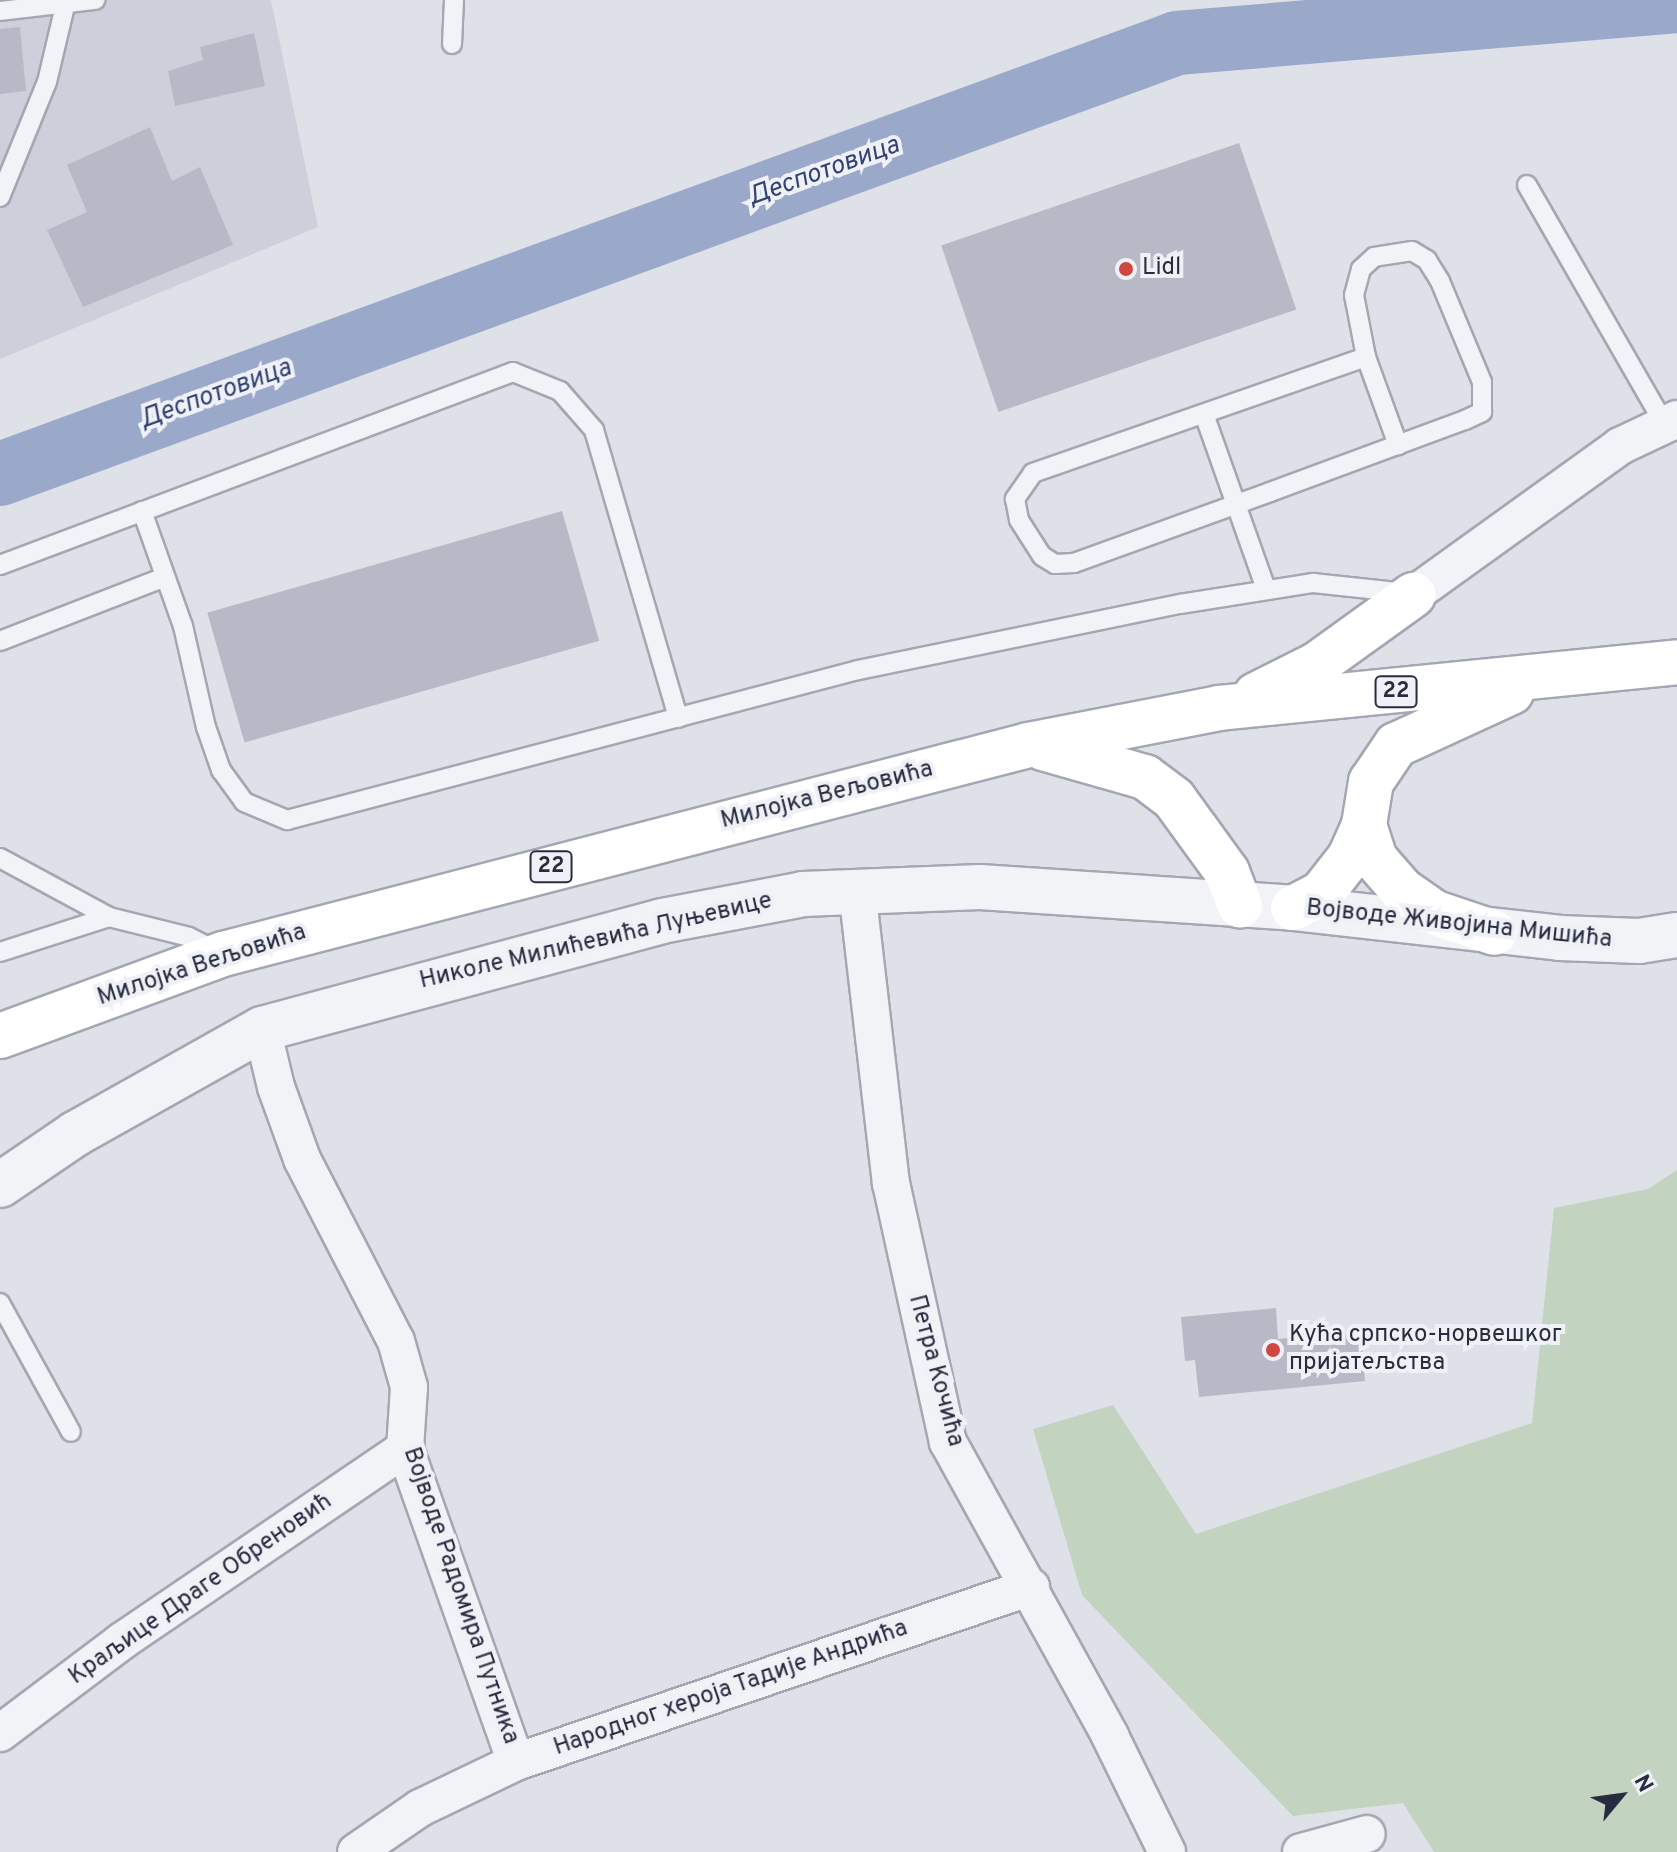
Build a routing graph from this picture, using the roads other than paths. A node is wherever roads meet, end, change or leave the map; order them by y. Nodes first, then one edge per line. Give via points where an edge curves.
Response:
1 (95, 0) edge
2 (454, 0) edge
3 (65, 6) junction
4 (0, 11) edge
5 (452, 44) dead end
6 (1527, 185) dead end
7 (0, 197) edge
8 (1366, 357) junction
9 (1204, 414) junction
10 (1671, 422) edge
11 (1398, 445) junction
12 (1236, 504) junction
13 (142, 511) junction
14 (0, 565) edge
15 (165, 577) junction
16 (1266, 589) junction
17 (1413, 595) junction
18 (0, 641) edge
19 (1677, 662) edge
20 (1572, 671) junction
21 (1219, 708) junction
22 (678, 718) junction
23 (1029, 745) junction
24 (1364, 825) junction
25 (0, 858) edge
26 (857, 890) junction
27 (1240, 906) junction
28 (1293, 908) junction
29 (109, 917) junction
30 (1495, 933) junction
31 (1677, 935) edge
32 (0, 952) edge
33 (223, 954) junction
34 (262, 1029) junction
35 (0, 1036) edge
36 (0, 1185) edge
37 (0, 1303) edge
38 (71, 1432) dead end
39 (405, 1449) junction
40 (1031, 1587) junction
41 (0, 1733) edge
42 (516, 1762) junction
43 (1367, 1834) dead end
44 (356, 1852) edge
45 (1167, 1852) edge
46 (1301, 1852) edge

1 - 3 lane
2 - 5 lane
3 - 4 lane
3 - 7 lane via 47,82
6 - 10 lane
8 - 9 lane
8 - 11 lane
8 - 11 lane via 1356,280 1374,257 1412,251 1427,260 1440,281 1482,382 1485,403 1474,416
9 - 12 lane
9 - 12 lane via 1033,473 1015,499 1019,520 1042,556 1055,564 1074,563
10 - 17 street via 1620,446
11 - 12 lane
12 - 16 lane
13 - 14 lane
13 - 15 lane
13 - 22 lane via 513,372 560,391 594,430
15 - 18 lane
15 - 22 lane via 183,626 212,749 244,802 272,818 304,819
16 - 17 lane via 1313,583
16 - 22 lane via 858,670
17 - 21 main road via 1316,665 1277,687
19 - 20 main road, Милојка Вељовића / 22
20 - 21 main road, Милојка Вељовића / 22
20 - 24 main road via 1504,694 1396,745 1371,782
21 - 23 main road, Милојка Вељовића / 22
23 - 27 main road via 1112,764 1145,777 1174,799 1227,872
23 - 33 main road, Милојка Вељовића / 22
24 - 28 main road via 1350,857 1321,894
24 - 30 main road via 1375,859 1402,890 1433,912
25 - 29 lane
26 - 27 street, Николе Милићевића Луњевице via 980,887
26 - 34 street, Николе Милићевића Луњевице via 790,896 662,921
26 - 40 street, Петра Кочића via 891,1183 948,1442
27 - 28 street, Војводе Живојина Мишића
28 - 30 street, Војводе Живојина Мишића
29 - 32 lane
29 - 33 lane via 189,937
30 - 31 street, Војводе Живојина Мишића via 1610,941
33 - 35 main road, Милојка Вељовића / 22
34 - 36 street, Николе Милићевића Луњевице via 75,1134
34 - 39 street, Војводе Радомира Путника via 302,1159 396,1341 409,1387
37 - 38 lane
39 - 41 street, Краљице Драге Обреновић via 122,1641
39 - 42 street, Војводе Радомира Путника
40 - 42 street, Народног хероја Тадије Андрића
40 - 45 street, Петра Кочића
42 - 44 street, Народног хероја Тадије Андрића via 420,1808
43 - 46 street

